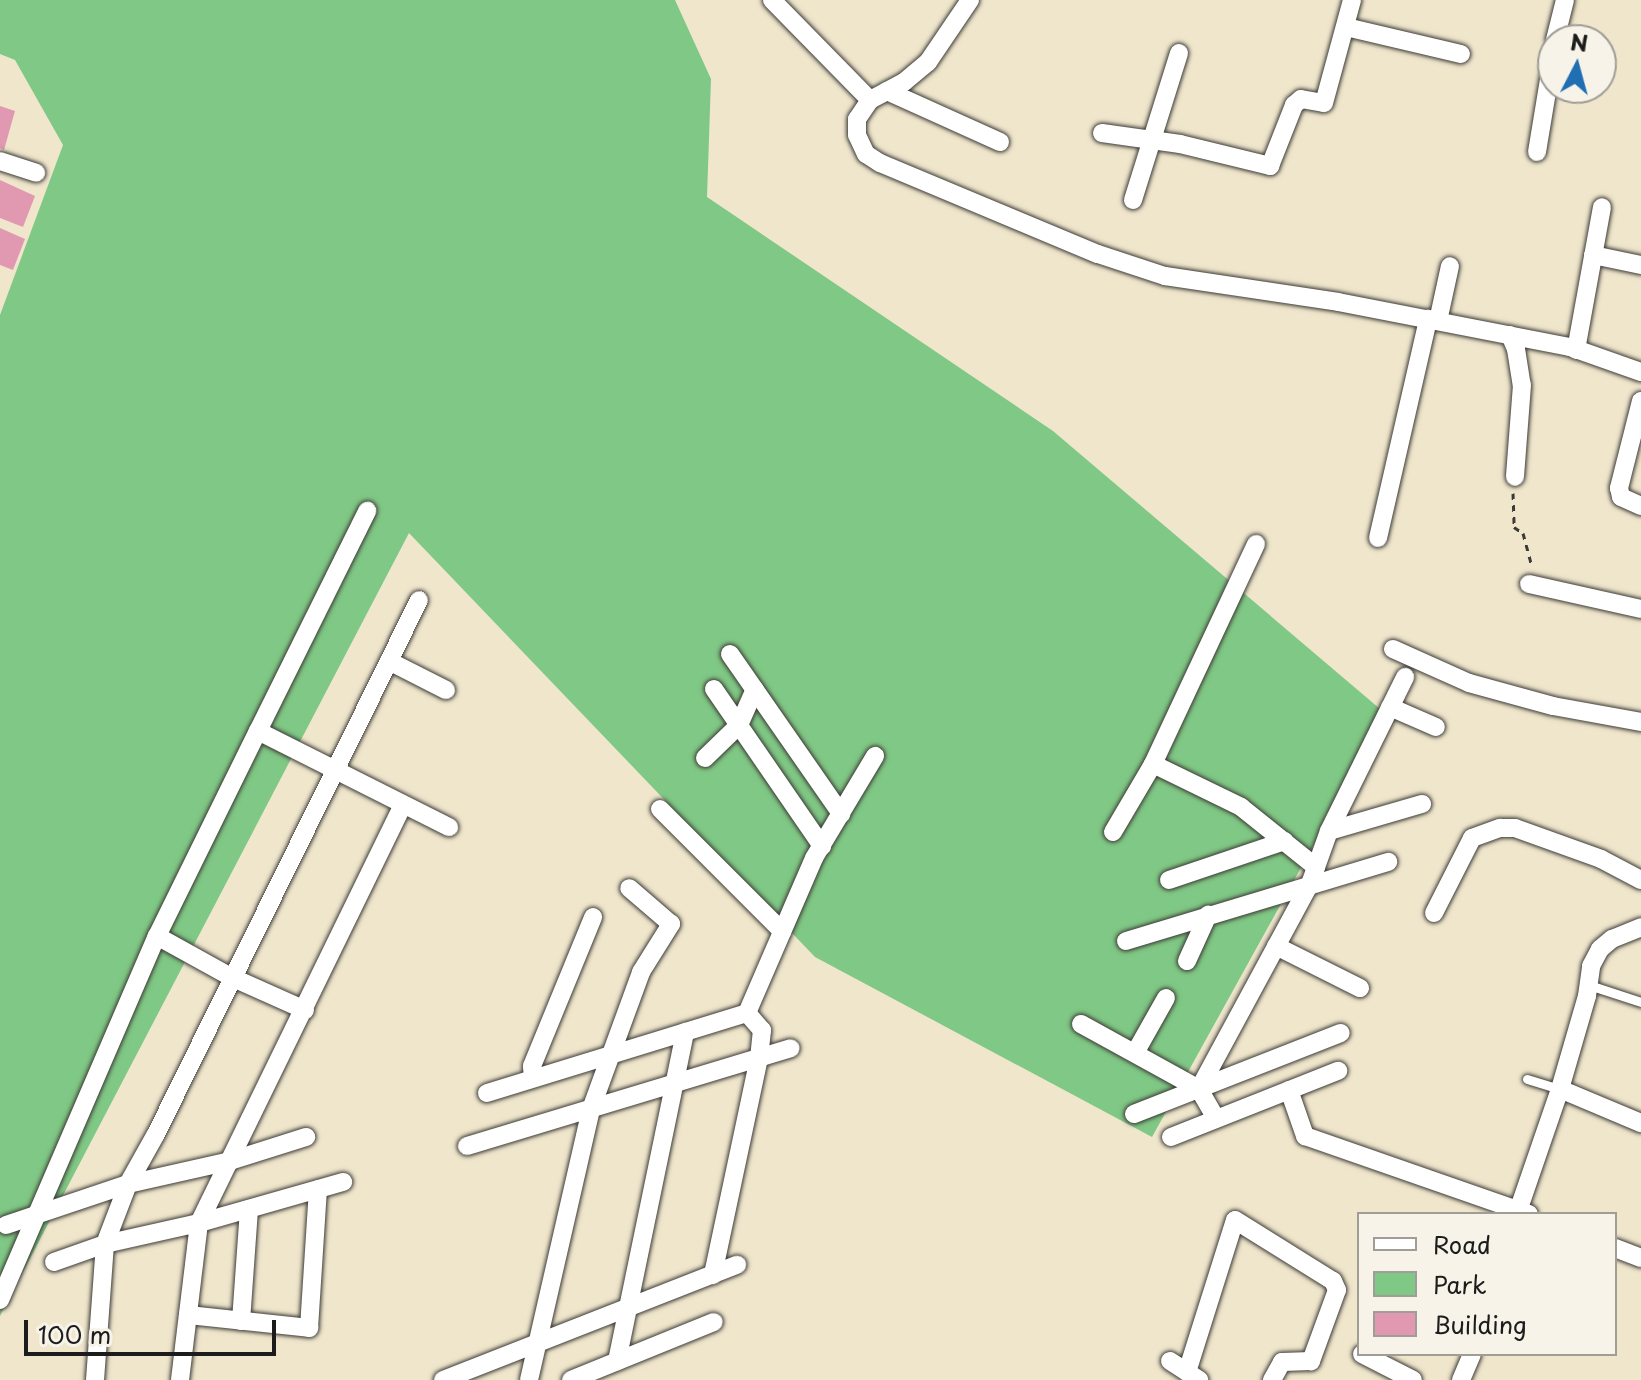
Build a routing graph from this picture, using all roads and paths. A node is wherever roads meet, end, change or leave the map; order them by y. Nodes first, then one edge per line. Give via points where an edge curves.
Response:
1 (772, 0) edge
2 (970, 0) edge
3 (1352, 0) edge
4 (1565, 0) edge
5 (1559, 24) edge
6 (1346, 27) junction
7 (1179, 53) dead end
8 (1461, 54) dead end
9 (878, 96) junction
10 (1545, 104) edge
11 (1102, 133) dead end
12 (1151, 140) junction
13 (1000, 142) dead end
14 (1537, 152) dead end
15 (0, 161) edge
16 (36, 173) dead end
17 (1133, 200) dead end
18 (1602, 207) dead end
19 (1593, 255) junction
20 (1641, 265) edge
21 (1450, 266) dead end
22 (1433, 320) junction
23 (1510, 335) junction
24 (1576, 350) junction
25 (1641, 372) edge
26 (1641, 401) edge
27 (1515, 477) joint
28 (1641, 506) edge
29 (367, 511) dead end
30 (1378, 538) dead end
31 (1256, 544) dead end
32 (1529, 584) joint
33 (419, 600) dead end
34 (1641, 609) edge
35 (1393, 649) dead end
36 (730, 654) dead end
37 (389, 661) junction
38 (1405, 677) dead end
39 (714, 689) dead end
40 (755, 689) junction
41 (446, 690) dead end
42 (1390, 707) junction
43 (1641, 722) edge
44 (739, 725) junction
45 (1436, 727) dead end
46 (258, 731) junction
47 (792, 743) junction
48 (875, 756) dead end
49 (705, 758) dead end
50 (1153, 764) junction
51 (335, 769) junction
52 (772, 774) junction
53 (1422, 804) dead end
54 (403, 805) junction
55 (660, 809) dead end
56 (841, 814) junction
57 (449, 827) dead end
58 (1329, 831) junction
59 (1113, 832) dead end
60 (1285, 841) junction
61 (822, 846) junction
62 (1388, 862) dead end
63 (1313, 875) junction
64 (1169, 880) dead end
65 (1641, 880) edge
66 (629, 888) dead end
67 (1434, 913) dead end
68 (1208, 915) junction
69 (593, 917) dead end
70 (1641, 927) edge
71 (782, 931) junction
72 (157, 936) junction
73 (1126, 941) dead end
74 (1276, 946) junction
75 (1187, 961) dead end
76 (231, 977) junction
77 (1589, 985) junction
78 (1360, 988) dead end
79 (1166, 998) dead end
80 (1641, 1002) edge
81 (305, 1010) junction
82 (747, 1013) junction
83 (1081, 1024) dead end
84 (685, 1032) junction
85 (1341, 1033) dead end
86 (791, 1048) dead end
87 (1135, 1053) junction
88 (614, 1054) junction
89 (759, 1058) junction
90 (1338, 1071) dead end
91 (533, 1078) junction
92 (1527, 1079) dead end
93 (675, 1084) junction
94 (1199, 1089) junction
95 (1560, 1089) junction
96 (1289, 1090) junction
97 (487, 1093) dead end
98 (591, 1109) junction
99 (1134, 1114) dead end
100 (1216, 1119) junction
101 (1641, 1123) edge
102 (306, 1137) dead end
103 (1171, 1137) dead end
104 (467, 1146) dead end
105 (230, 1161) junction
106 (343, 1182) dead end
107 (128, 1184) junction
108 (318, 1189) junction
109 (249, 1209) junction
110 (1519, 1212) edge
111 (1522, 1212) edge
112 (35, 1215) junction
113 (199, 1223) junction
114 (6, 1225) dead end
115 (105, 1244) junction
116 (1617, 1249) edge
117 (1641, 1258) edge
118 (54, 1262) dead end
119 (737, 1265) dead end
120 (713, 1275) junction
121 (0, 1300) edge
122 (626, 1308) junction
123 (188, 1315) junction
124 (241, 1321) junction
125 (714, 1322) dead end
126 (537, 1343) junction
127 (1366, 1356) edge
128 (1471, 1356) edge
129 (617, 1361) junction
130 (1170, 1361) dead end
131 (462, 1376) edge
132 (1193, 1376) edge
133 (95, 1380) edge
134 (180, 1380) edge
135 (192, 1380) edge
136 (443, 1380) edge
137 (529, 1380) edge
138 (571, 1380) edge
139 (1272, 1380) edge
140 (1413, 1380) edge
141 (1461, 1380) edge

1 - 9 street
2 - 9 street via 928,62
3 - 6 street
4 - 5 street
6 - 8 street
6 - 12 street via 1324,103 1301,99 1294,105 1270,166
7 - 12 street
9 - 13 street
9 - 22 street via 857,119 866,154 1098,254 1165,276
10 - 14 street
11 - 12 street
12 - 17 street
15 - 16 street
18 - 19 street
19 - 20 street
19 - 24 street
21 - 22 street
22 - 23 street
22 - 30 street
23 - 24 street
23 - 27 street via 1522,385
24 - 25 street
26 - 28 street via 1619,488 1621,497
27 - 32 path via 1512,513 1528,549
29 - 46 street
31 - 50 street
32 - 34 street
33 - 37 street
35 - 43 street via 1469,683
36 - 40 street
37 - 41 street
37 - 51 street
38 - 42 street
39 - 44 street
40 - 44 street
40 - 47 street
42 - 45 street
42 - 58 street
44 - 49 street
44 - 52 street
46 - 51 street
46 - 72 street
47 - 52 street
47 - 56 street
48 - 56 street
50 - 59 street
50 - 60 street via 1241,807
51 - 54 street
51 - 76 street
52 - 61 street
53 - 58 street
54 - 57 street
54 - 81 street
55 - 71 street
56 - 61 street
58 - 63 street
60 - 63 street
60 - 64 street
61 - 71 street
62 - 63 street
63 - 68 street
63 - 74 street
65 - 67 street via 1601,859 1515,828 1500,828 1472,838
66 - 88 street via 671,924 641,972
68 - 73 street
68 - 75 street
69 - 91 street via 532,1066
70 - 77 street via 1600,949
71 - 82 street
72 - 76 street
72 - 112 street
74 - 78 street
74 - 94 street
76 - 81 street
76 - 107 street
77 - 80 lane
77 - 95 street
79 - 87 street
81 - 105 street
82 - 84 street
82 - 89 street via 762,1030
83 - 87 street
84 - 88 street
84 - 93 street
85 - 94 street
86 - 89 street
87 - 94 street
88 - 91 street
88 - 98 street
89 - 93 street
89 - 120 street
90 - 96 street
91 - 97 street
92 - 95 lane
93 - 98 street
93 - 122 street
94 - 99 street
94 - 100 street
95 - 101 street
95 - 111 street
96 - 100 street
96 - 110 street via 1305,1136
98 - 104 street
98 - 126 street
100 - 103 street
102 - 105 street
105 - 107 street
105 - 113 street
106 - 108 street
107 - 112 street
107 - 115 street
108 - 109 street
108 - 124 street via 309,1328
109 - 113 street
109 - 124 street
112 - 114 street
112 - 121 street
113 - 115 street
113 - 123 street
115 - 118 street
115 - 133 street
116 - 117 street
119 - 120 street
120 - 122 street
122 - 126 street
122 - 129 street
123 - 124 street
123 - 134 street
125 - 129 street
126 - 131 street
126 - 137 street
127 - 140 street
128 - 141 street
129 - 138 street
130 - 132 street
131 - 136 street
132 - 139 street via 1235,1220 1333,1281 1337,1290 1311,1361 1282,1362
134 - 135 street

